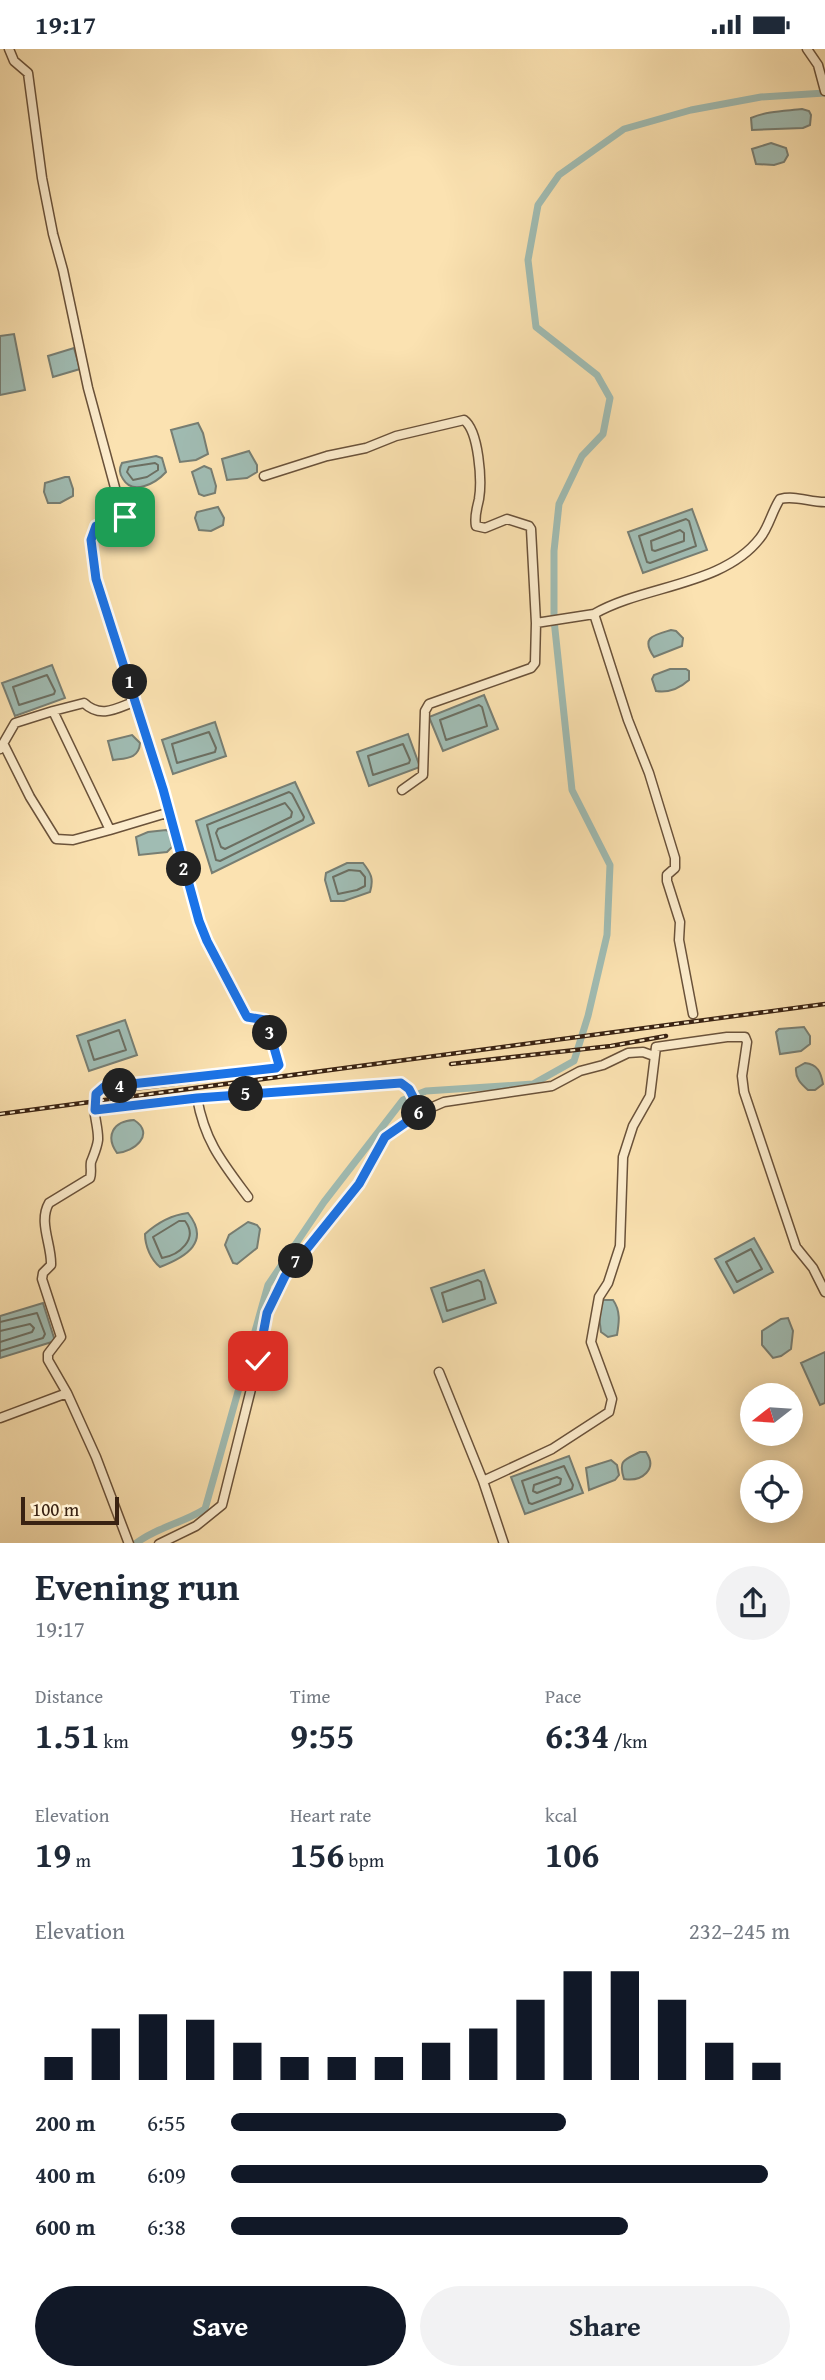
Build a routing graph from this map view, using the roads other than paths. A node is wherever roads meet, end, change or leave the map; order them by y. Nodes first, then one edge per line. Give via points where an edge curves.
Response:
1 (9, 49) edge
2 (807, 49) edge
3 (825, 91) edge
4 (264, 476) dead end
5 (825, 502) edge
6 (594, 614) junction
7 (538, 623) junction
8 (136, 701) junction
9 (53, 711) junction
10 (2, 747) edge
11 (402, 790) dead end
12 (170, 812) junction
13 (110, 830) junction
14 (693, 1014) dead end
15 (654, 1056) junction
16 (197, 1098) junction
17 (95, 1110) junction
18 (421, 1112) junction
19 (248, 1196) dead end
20 (825, 1292) edge
21 (439, 1372) dead end
22 (67, 1393) junction
23 (0, 1418) edge
24 (482, 1481) junction
25 (127, 1540) edge
26 (159, 1543) edge
27 (504, 1543) edge

1 - 8 street via 14,61 28,73 53,235 88,388 125,517 96,526 91,540 96,579
2 - 3 street via 818,65
4 - 7 street via 464,420 474,434 477,452 476,526 485,528 507,519 531,529
5 - 6 street via 792,496 780,499 762,535 733,560 700,577
6 - 7 street
6 - 14 street via 676,863 667,881 680,922 679,940
7 - 11 street via 536,663 531,668 429,704 422,775
8 - 9 street via 101,713 84,703
8 - 12 street
9 - 10 street via 15,723
9 - 13 street
10 - 13 street via 56,839 73,840
12 - 13 street
12 - 17 street via 207,941 247,1017 267,1023 279,1065 104,1087 96,1094
15 - 18 street via 628,1053 552,1086 444,1102
15 - 20 street via 656,1047 727,1037 747,1039 741,1076 744,1092 796,1247
15 - 24 street via 650,1096 623,1157 620,1246 599,1297 591,1342 612,1399 609,1412 552,1449
16 - 17 street
16 - 18 street via 401,1083
16 - 19 street via 215,1154
17 - 22 street via 98,1139 90,1178 46,1210 52,1258 43,1279 61,1337 48,1360
18 - 26 street via 385,1137 359,1184 285,1276 267,1313 222,1505 196,1526
21 - 24 street
22 - 23 street
22 - 25 street
24 - 27 street

